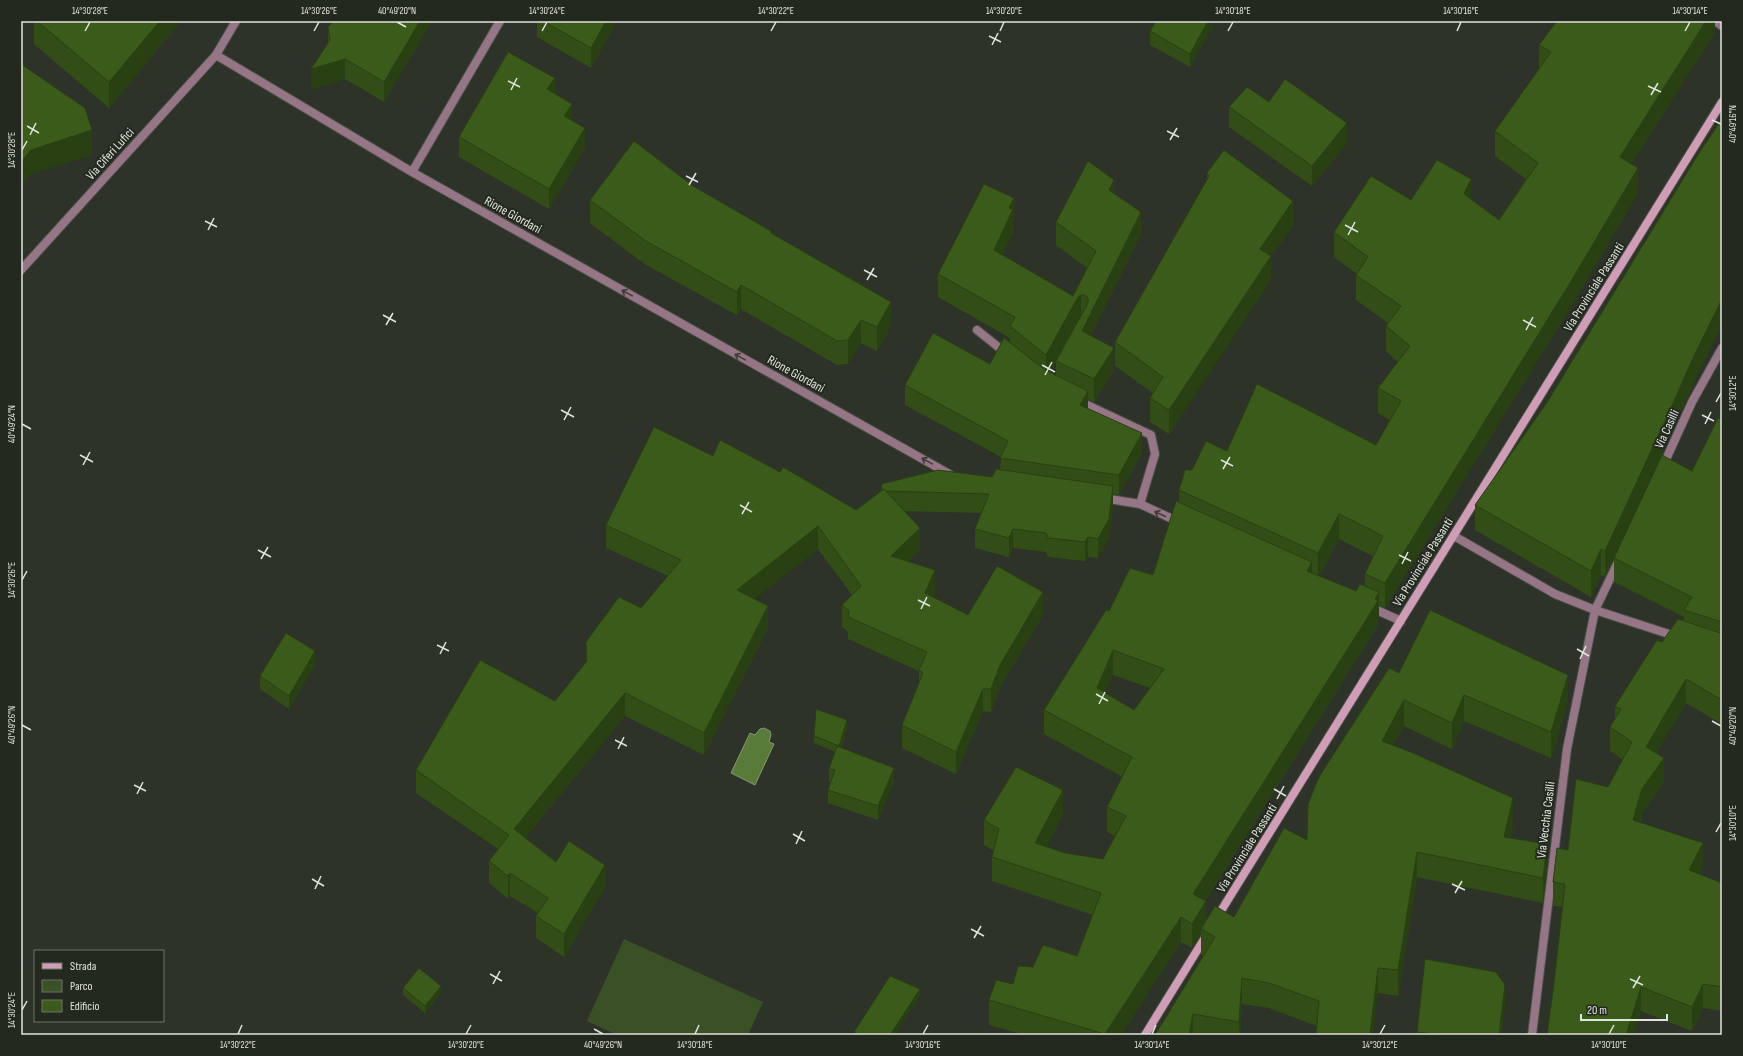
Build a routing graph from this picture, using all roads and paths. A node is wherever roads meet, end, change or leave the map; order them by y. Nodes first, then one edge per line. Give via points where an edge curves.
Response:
1 (236, 21) edge
2 (500, 21) edge
3 (1716, 21) edge
4 (1722, 26) edge
5 (216, 55) junction
6 (1722, 102) edge
7 (412, 172) junction
8 (21, 270) edge
9 (977, 330) dead end
10 (1722, 348) edge
11 (1012, 358) edge
12 (1069, 396) edge
13 (1659, 474) edge
14 (960, 477) edge
15 (1093, 497) edge
16 (1140, 504) junction
17 (1186, 525) edge
18 (1454, 536) junction
19 (1622, 553) edge
20 (1365, 605) edge
21 (1595, 610) junction
22 (1401, 621) junction
23 (1685, 640) edge
24 (1145, 1035) edge
25 (1532, 1035) edge

1 - 5 street, Via Ciferi Lufici
2 - 7 street
3 - 4 street
5 - 7 street, Rione Giordani
5 - 8 street, Via Ciferi Lufici
6 - 18 main road, Via Provinciale Passanti
14 -> 7 street, Rione Giordani via 952,476
9 - 11 street
10 - 13 street, Via Casilli via 1692,402
12 - 16 street via 1151,435 1155,454
15 - 16 street
17 -> 16 street
18 - 21 street via 1555,594
18 - 22 main road, Via Provinciale Passanti
19 - 21 street
20 - 22 street
21 - 23 street
21 - 25 street, Via Vecchia Casilli via 1567,749
22 - 24 main road, Via Provinciale Passanti

